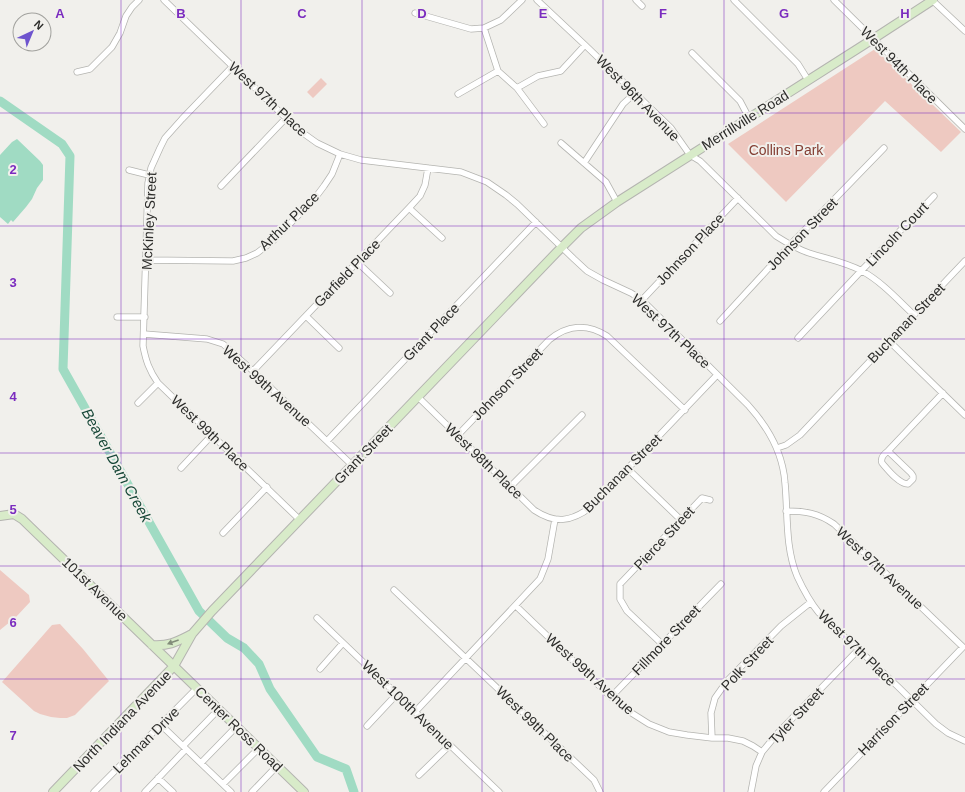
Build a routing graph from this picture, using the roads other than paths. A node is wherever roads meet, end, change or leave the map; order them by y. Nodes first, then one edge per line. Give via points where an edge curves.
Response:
1 (139, 0) edge
2 (164, 0) edge
3 (522, 0) edge
4 (537, 0) edge
5 (636, 0) edge
6 (734, 0) edge
7 (834, 0) edge
8 (933, 0) edge
9 (642, 6) dead end
10 (415, 13) dead end
11 (484, 28) junction
12 (965, 31) edge
13 (874, 39) junction
14 (585, 45) junction
15 (692, 53) dead end
16 (233, 66) junction
17 (498, 71) junction
18 (78, 72) dead end
19 (808, 80) junction
20 (517, 88) junction
21 (635, 93) junction
22 (458, 94) dead end
23 (286, 118) junction
24 (749, 118) junction
25 (544, 124) dead end
26 (965, 129) edge
27 (562, 143) dead end
28 (884, 148) dead end
29 (340, 154) junction
30 (690, 155) junction
31 (584, 163) junction
32 (428, 168) junction
33 (129, 170) dead end
34 (149, 175) junction
35 (220, 186) dead end
36 (934, 196) dead end
37 (738, 198) junction
38 (617, 202) junction
39 (409, 208) junction
40 (536, 222) junction
41 (442, 238) dead end
42 (790, 246) junction
43 (561, 247) junction
44 (146, 260) junction
45 (965, 261) edge
46 (357, 262) junction
47 (861, 271) junction
48 (390, 293) dead end
49 (642, 300) junction
50 (914, 315) junction
51 (306, 316) junction
52 (117, 317) dead end
53 (145, 317) junction
54 (720, 321) dead end
55 (144, 334) junction
56 (798, 338) dead end
57 (889, 341) junction
58 (339, 348) dead end
59 (252, 370) junction
60 (717, 375) junction
61 (158, 383) junction
62 (943, 393) junction
63 (418, 396) junction
64 (138, 403) dead end
65 (684, 410) junction
66 (582, 415) dead end
67 (965, 415) edge
68 (212, 435) junction
69 (458, 436) junction
70 (327, 441) junction
71 (777, 448) junction
72 (888, 451) junction
73 (352, 465) junction
74 (181, 468) dead end
75 (628, 469) junction
76 (510, 487) junction
77 (267, 488) junction
78 (710, 500) dead end
79 (786, 511) junction
80 (0, 516) edge
81 (300, 520) junction
82 (555, 520) junction
83 (682, 520) junction
84 (223, 533) dead end
85 (721, 584) dead end
86 (394, 590) dead end
87 (811, 602) junction
88 (516, 606) junction
89 (317, 618) dead end
90 (192, 634) junction
91 (343, 643) junction
92 (662, 644) junction
93 (152, 645) junction
94 (963, 647) joint
95 (859, 649) junction
96 (466, 659) junction
97 (174, 666) junction
98 (320, 669) dead end
99 (197, 688) junction
100 (397, 694) junction
101 (611, 697) junction
102 (911, 700) junction
103 (219, 709) junction
104 (415, 712) junction
105 (161, 725) junction
106 (237, 726) junction
107 (367, 726) dead end
108 (712, 738) junction
109 (965, 741) edge
110 (450, 745) junction
111 (185, 748) junction
112 (259, 748) junction
113 (762, 752) junction
114 (201, 763) junction
115 (277, 766) junction
116 (420, 776) dead end
117 (158, 778) junction
118 (223, 784) junction
119 (299, 790) edge
120 (53, 792) edge
121 (94, 792) edge
122 (145, 792) edge
123 (173, 792) edge
124 (231, 792) edge
125 (252, 792) edge
126 (499, 792) edge
127 (600, 792) edge
128 (751, 792) edge
129 (824, 792) edge

1 - 18 street via 126,16 112,47 90,69
2 - 16 street, West 97th Place
3 - 11 street via 502,20
4 - 14 street, West 96th Avenue
5 - 9 street
6 - 19 street via 798,64
7 - 13 street, West 94th Place
8 - 12 street
8 - 13 street, Merrillville Road
10 - 11 street via 471,29
11 - 17 street
13 - 19 street, Merrillville Road
13 - 26 street, West 94th Place
14 - 20 street via 561,71 538,76
14 - 21 street, West 96th Avenue
15 - 24 street via 740,101
16 - 23 street, West 97th Place
16 - 34 street, McKinley Street via 165,138
17 - 20 street
17 - 22 street
19 - 24 street, Merrillville Road
20 - 25 street
21 - 30 street, West 96th Avenue via 671,128
21 - 31 street via 623,104
23 - 29 street, West 97th Place via 308,137
23 - 35 street
24 - 30 street, Merrillville Road
27 - 31 street
28 - 42 street, Johnson Street
29 - 32 street, West 97th Place via 361,160
29 - 44 street, Arthur Place via 332,174 315,198 274,240 257,253 233,261
30 - 37 street, West 96th Avenue
30 - 38 street, Merrillville Road
31 - 38 street via 606,182
32 - 39 street, Garfield Place via 420,196
32 - 40 street, West 97th Place via 461,172 487,182
33 - 34 street
34 - 44 street, McKinley Street
36 - 47 street, Lincoln Court
37 - 42 street, West 96th Avenue via 776,236
37 - 49 street, Johnson Place
38 - 43 street, Merrillville Road via 581,228
39 - 41 street
39 - 46 street, Garfield Place
40 - 43 street, West 97th Place
40 - 70 street, Grant Place
42 - 47 street, West 96th Avenue
42 - 54 street, Johnson Street
43 - 49 street, West 97th Place via 588,271
43 - 63 street, Grant Street
44 - 53 street, McKinley Street
45 - 50 street, Buchanan Street
46 - 48 street
46 - 51 street, Garfield Place
47 - 50 street, West 96th Avenue via 881,283
47 - 56 street, Lincoln Court
49 - 60 street, West 97th Place
50 - 57 street, Buchanan Street
51 - 58 street
51 - 59 street, Garfield Place
52 - 53 street
53 - 55 street, McKinley Street
55 - 59 street, West 99th Avenue via 207,339 223,344
55 - 61 street, West 99th Place via 145,359
57 - 62 street
57 - 71 street, Buchanan Street via 800,435
59 - 70 street, West 99th Avenue
60 - 65 street, Buchanan Street
60 - 71 street, West 97th Place via 757,415
61 - 64 street
61 - 68 street, West 99th Place
62 - 67 street
62 - 72 street
63 - 69 street, West 98th Place
63 - 73 street, Grant Street
65 - 69 street, Johnson Street via 607,336 591,328 580,327 566,329 549,340
65 - 75 street, Buchanan Street
66 - 76 street
68 - 74 street
68 - 77 street, West 99th Place
69 - 76 street, West 98th Place
70 - 73 street, West 99th Avenue
71 - 79 street, West 97th Place via 785,482
72 - 72 street via 913,476 908,484 901,482 882,463 882,457
73 - 81 street, Grant Street
75 - 82 street, Buchanan Street via 583,513 572,518
75 - 83 street
76 - 82 street, West 98th Place via 534,510
77 - 81 street, West 99th Place
77 - 84 street
78 - 83 street, Pierce Street via 702,498
79 - 87 street, West 97th Place via 790,555 797,576
79 - 94 street, West 97th Avenue via 814,514 834,524
80 - 93 street, 101st Avenue via 14,514 22,519
81 - 90 street, Grant Street
82 - 88 street via 548,559 540,579
83 - 92 street, Pierce Street via 620,584 620,599 627,611
85 - 92 street, Fillmore Street
86 - 96 street, West 99th Place
87 - 95 street, West 97th Place via 820,614
87 - 108 street, Polk Street via 781,626 715,698 711,713
88 - 96 street
88 - 101 street, West 99th Avenue
89 - 91 street, West 100th Avenue
90 -> 93 street via 174,643
90 - 97 street, Grant Street
91 - 98 street
91 - 100 street, West 100th Avenue
92 - 101 street, Fillmore Street
93 - 97 street, 101st Avenue
94 - 102 street, Harrison Street
95 - 102 street, West 97th Place
95 - 113 street, Tyler Street
96 - 104 street
96 - 127 street, West 99th Place via 594,780
97 - 99 street, Center Ross Road
97 - 120 street, North Indiana Avenue
99 - 103 street, Center Ross Road
99 - 105 street, Lehman Drive
100 - 104 street, West 100th Avenue
100 - 107 street
101 - 108 street, West 99th Avenue via 649,724 669,732
102 - 109 street, West 97th Place via 936,724
102 - 129 street, Harrison Street
103 - 106 street, Center Ross Road
103 - 111 street
104 - 110 street, West 100th Avenue
105 - 111 street
105 - 121 street, Lehman Drive
106 - 112 street, Center Ross Road
106 - 114 street
108 - 113 street, West 99th Avenue via 743,741
110 - 116 street
110 - 126 street, West 100th Avenue
111 - 114 street
111 - 117 street
112 - 115 street, Center Ross Road
112 - 118 street
113 - 128 street, Tyler Street via 756,766
114 - 118 street
115 - 119 street, Center Ross Road
115 - 125 street
117 - 122 street
117 - 123 street
118 - 124 street

